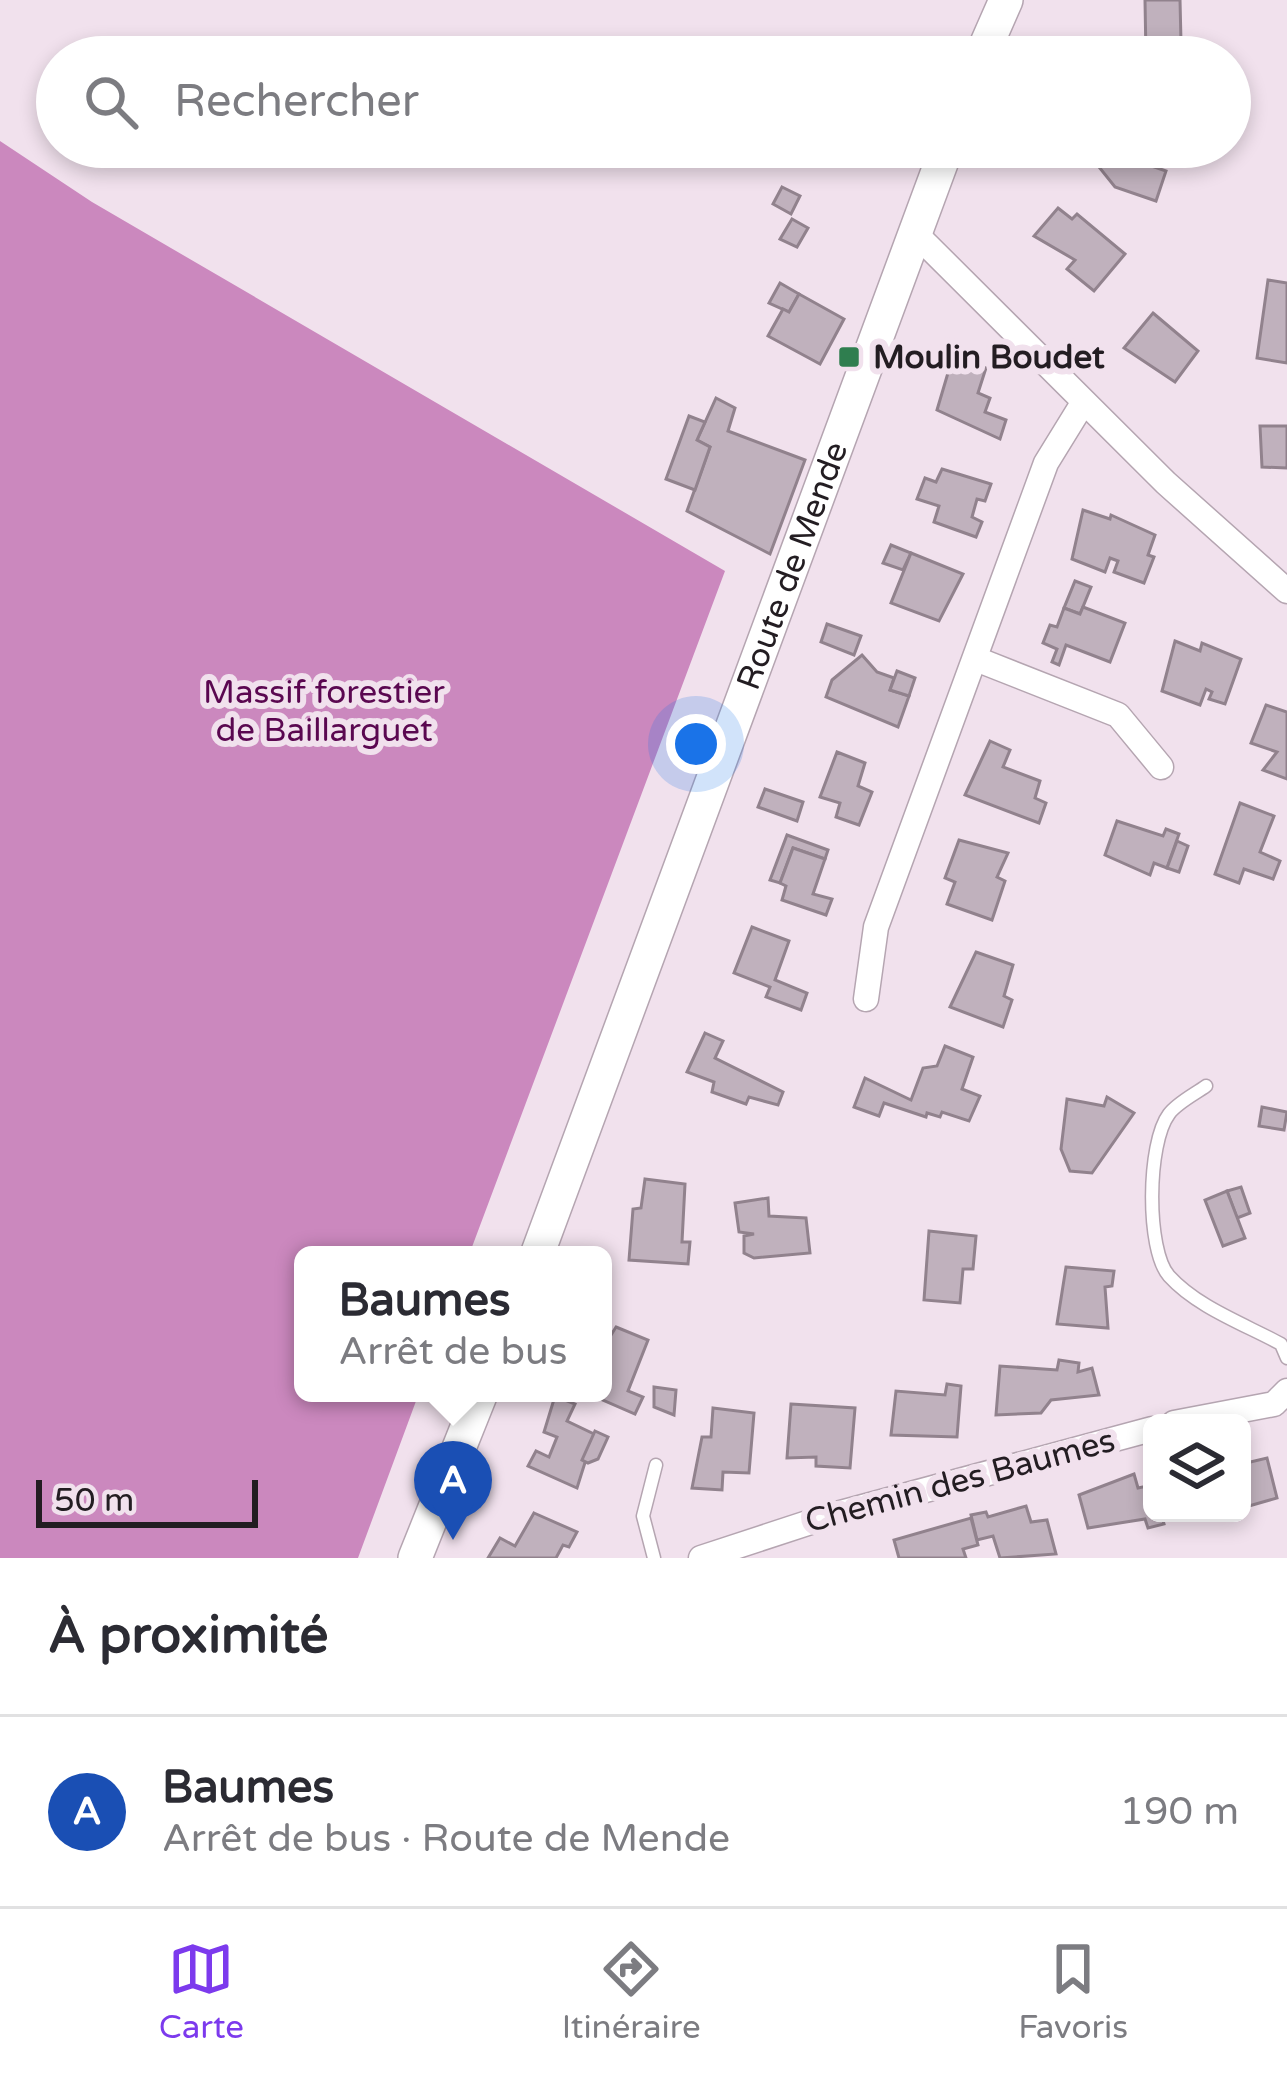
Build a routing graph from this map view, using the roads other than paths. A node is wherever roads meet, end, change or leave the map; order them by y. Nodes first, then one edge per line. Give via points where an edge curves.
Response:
1 (1006, 0) edge
2 (990, 36) edge
3 (940, 168) edge
4 (917, 235) junction
5 (1083, 403) junction
6 (1287, 590) edge
7 (976, 659) junction
8 (1161, 767) dead end
9 (866, 999) dead end
10 (1206, 1086) dead end
11 (540, 1246) edge
12 (1287, 1358) edge
13 (477, 1402) edge
14 (1283, 1404) edge
15 (1226, 1414) edge
16 (1143, 1431) edge
17 (656, 1465) dead end
18 (415, 1558) edge
19 (654, 1558) edge
20 (701, 1558) edge

1 - 2 street
3 - 4 street, Route de Mende
4 - 5 street
4 - 11 street, Route de Mende
5 - 6 street
5 - 7 street via 1046,463
7 - 8 street via 1118,715
7 - 9 street via 876,927
10 - 12 lane via 1168,1115 1154,1169 1153,1248 1184,1291 1281,1344
13 - 18 street
14 - 15 street
16 - 20 street, Chemin des Baumes
17 - 19 lane via 644,1516

